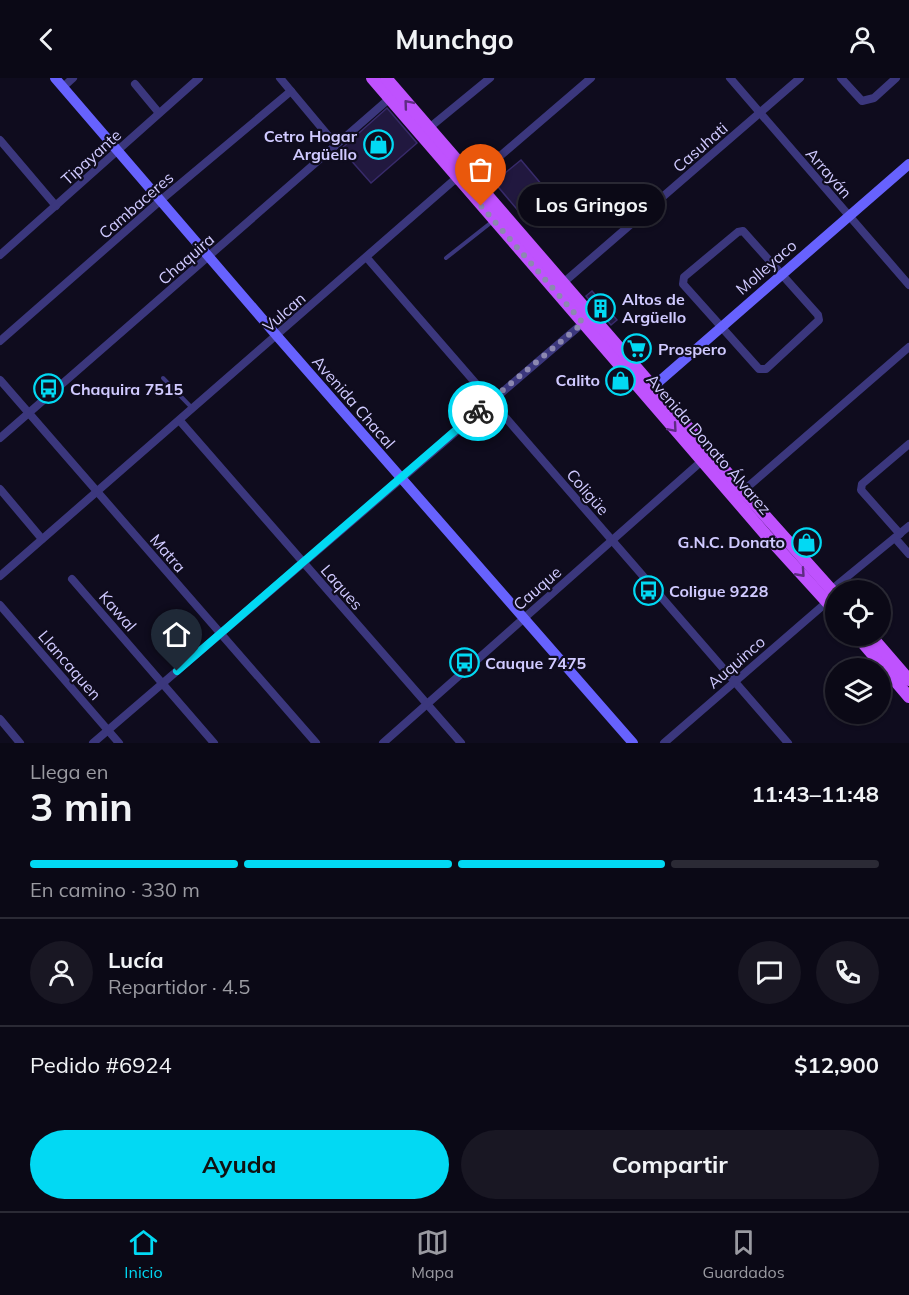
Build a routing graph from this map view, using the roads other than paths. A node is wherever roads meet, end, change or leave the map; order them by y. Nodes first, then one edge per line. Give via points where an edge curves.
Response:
1 (73, 78) edge
2 (199, 78) edge
3 (280, 78) edge
4 (490, 78) edge
5 (591, 78) edge
6 (730, 78) edge
7 (800, 78) edge
8 (841, 78) edge
9 (896, 78) edge
10 (383, 80) edge
11 (59, 82) edge
12 (135, 84) dead end
13 (291, 91) junction
14 (390, 98) junction
15 (159, 113) junction
16 (760, 113) junction
17 (429, 128) junction
18 (0, 140) edge
19 (336, 145) junction
20 (117, 151) junction
21 (909, 164) edge
22 (472, 177) junction
23 (458, 178) junction
24 (161, 200) junction
25 (56, 206) junction
26 (849, 216) junction
27 (493, 220) junction
28 (0, 255) edge
29 (209, 257) junction
30 (367, 258) junction
31 (446, 258) dead end
32 (783, 273) junction
33 (563, 283) junction
34 (909, 285) edge
35 (583, 323) junction
36 (720, 327) junction
37 (277, 336) junction
38 (0, 341) edge
39 (909, 347) edge
40 (163, 378) dead end
41 (0, 380) edge
42 (648, 391) junction
43 (491, 400) junction
44 (193, 410) junction
45 (27, 414) junction
46 (180, 421) junction
47 (0, 438) edge
48 (909, 444) edge
49 (706, 457) junction
50 (401, 478) junction
51 (0, 489) edge
52 (742, 491) junction
53 (97, 493) junction
54 (909, 526) edge
55 (897, 536) junction
56 (42, 539) junction
57 (612, 540) junction
58 (909, 554) edge
59 (303, 562) junction
60 (0, 576) edge
61 (72, 579) dead end
62 (849, 580) edge
63 (825, 589) edge
64 (825, 589) edge
65 (825, 601) edge
66 (0, 606) edge
67 (524, 618) junction
68 (221, 633) junction
69 (866, 646) edge
70 (880, 646) edge
71 (909, 680) edge
72 (735, 682) junction
73 (162, 684) junction
74 (909, 697) edge
75 (427, 704) junction
76 (0, 719) edge
77 (108, 730) junction
78 (20, 743) edge
79 (93, 743) edge
80 (119, 743) edge
81 (214, 743) edge
82 (316, 743) edge
83 (383, 743) edge
84 (460, 743) edge
85 (633, 743) edge
86 (664, 743) edge
87 (788, 743) edge

1 - 11 street
2 - 15 street, Tipayante
3 - 13 street
4 - 17 street
5 - 22 street
6 - 16 street, Arrayán
7 - 16 street, Casuhati
8 - 9 street via 862,100 874,98
10 - 14 main road, Avenida Donato Álvarez
17 -> 10 main road, Avenida Donato Álvarez
11 - 20 main road, Avenida Chacal
12 - 15 street
13 - 19 street
13 - 24 street, Cambaceres
14 - 19 street, Chaquira
14 - 23 main road, Avenida Donato Álvarez
15 - 20 street, Tipayante
16 - 26 street, Arrayán
16 - 33 street, Casuhati
17 - 22 main road, Avenida Donato Álvarez
18 - 25 street
19 - 29 street, Chaquira
20 - 24 main road, Avenida Chacal
20 - 25 street, Tipayante
21 - 26 main road, Molleyaco
22 - 23 street
22 - 33 main road, Avenida Donato Álvarez
23 - 27 main road, Avenida Donato Álvarez
23 - 30 street, Vulcan
24 - 29 main road, Avenida Chacal
24 - 38 street, Cambaceres
25 - 28 street, Tipayante
26 - 32 main road, Molleyaco
26 - 34 street, Arrayán
27 - 31 lane
27 - 35 main road, Avenida Donato Álvarez
29 - 37 main road, Avenida Chacal
29 - 45 street, Chaquira
30 - 37 street, Vulcan
30 - 43 street, Coligüe
32 - 36 main road, Molleyaco
32 - 36 street via 819,320 766,369 759,369
32 - 36 street via 743,231 684,277 685,289
33 - 42 main road, Avenida Donato Álvarez
35 - 42 main road, Avenida Donato Álvarez
35 - 43 street
36 - 42 main road, Molleyaco
37 - 44 street, Vulcan
37 - 50 main road, Avenida Chacal
39 - 52 street
40 - 44 lane
41 - 45 street, Matra
42 - 49 main road, Avenida Donato Álvarez
43 - 50 street
43 - 57 street, Coligüe
44 - 46 street, Vulcan
45 - 47 street, Chaquira
45 - 53 street, Matra
46 - 53 street, Vulcan
46 - 59 street, Laques
48 - 55 street via 862,484 861,490
49 - 52 main road, Avenida Donato Álvarez
49 - 57 street, Cauque
49 -> 64 main road, Avenida Donato Álvarez
50 - 59 street
50 - 67 main road, Avenida Chacal
51 - 56 street
52 - 63 main road, Avenida Donato Álvarez
53 - 56 street, Vulcan
53 - 68 street, Matra
54 - 55 street, Auquinco
55 - 58 street
55 - 62 street, Auquinco
56 - 60 street, Vulcan
57 - 67 street, Cauque
57 - 72 street, Coligüe
59 - 68 street
59 - 75 street, Laques
61 - 73 street, Kawal
65 - 72 street, Auquinco
66 - 77 street, Llancaquen
67 - 75 street, Cauque
67 - 85 main road, Avenida Chacal
68 - 73 street
68 - 82 street, Matra
69 - 74 main road
70 - 71 main road
72 - 86 street, Auquinco
72 - 87 street, Coligüe
73 - 77 street
73 - 81 street, Kawal
75 - 83 street, Cauque
75 - 84 street, Laques
76 - 78 street
77 - 79 street
77 - 80 street, Llancaquen

